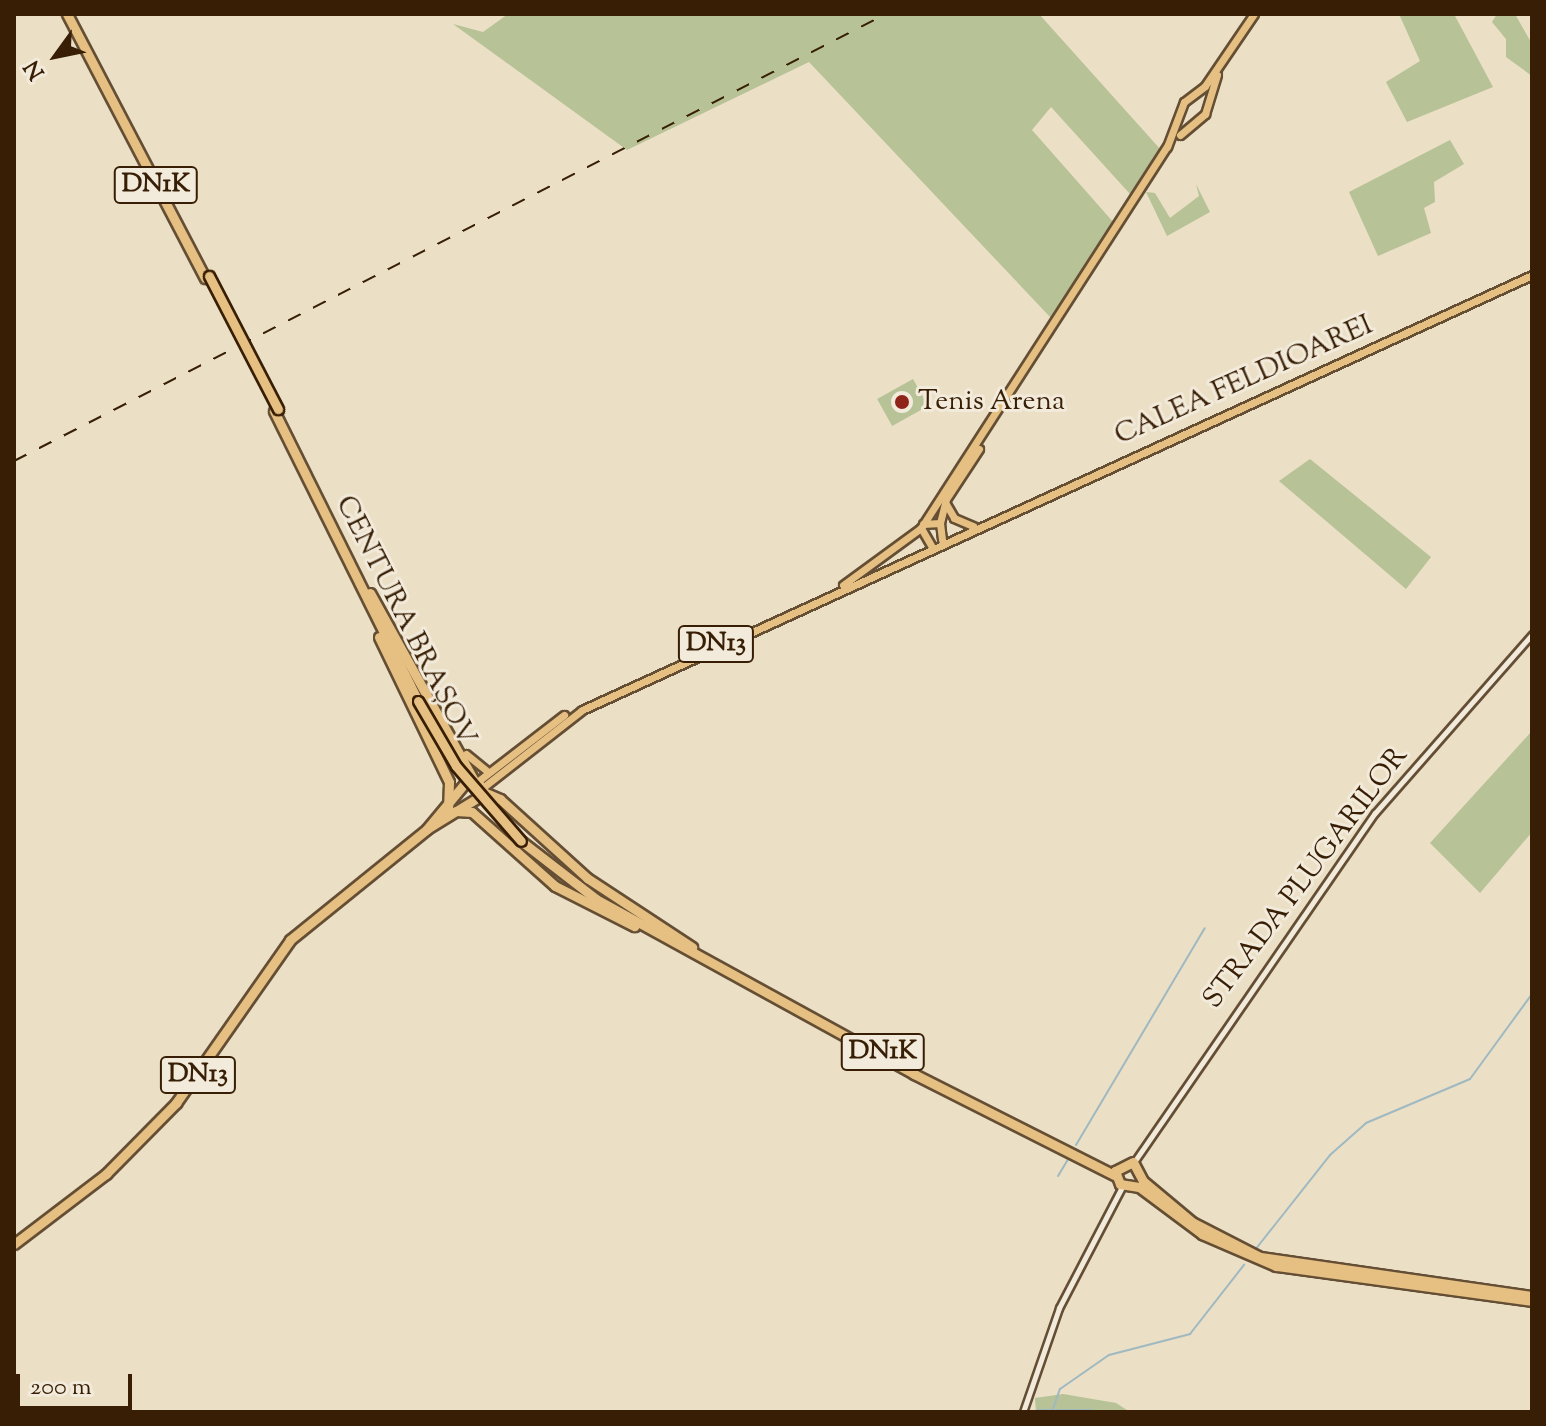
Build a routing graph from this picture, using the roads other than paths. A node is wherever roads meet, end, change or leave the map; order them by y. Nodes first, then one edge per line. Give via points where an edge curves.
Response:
1 (70, 14) edge
2 (1256, 14) edge
3 (1196, 96) junction
4 (1206, 103) junction
5 (1184, 110) junction
6 (1195, 119) junction
7 (1532, 275) edge
8 (945, 496) junction
9 (941, 525) junction
10 (973, 526) junction
11 (921, 527) junction
12 (942, 540) junction
13 (931, 545) junction
14 (367, 594) junction
15 (1532, 634) edge
16 (466, 754) junction
17 (492, 774) junction
18 (445, 776) junction
19 (473, 790) junction
20 (500, 799) junction
21 (448, 812) junction
22 (480, 819) junction
23 (693, 951) junction
24 (1133, 1162) junction
25 (1119, 1164) junction
26 (1114, 1175) junction
27 (1132, 1182) junction
28 (14, 1244) edge
29 (1532, 1298) edge
30 (1023, 1412) edge

1 - 14 highway, CENTURA BRAȘOV / DN1K, bridge
2 - 3 main road
2 - 4 main road
3 - 4 main road
3 - 5 main road
4 - 6 main road
5 - 6 main road
5 - 8 main road
6 - 8 main road, DN13
7 - 10 main road, CALEA FELDIOAREI
8 - 9 main road, DN13
8 - 10 main road via 954,518
8 - 11 main road, DN13
9 - 10 main road, CALEA FELDIOAREI
9 - 11 main road, CALEA FELDIOAREI / DN13
9 - 12 main road, DN13
10 - 12 main road, CALEA FELDIOAREI
11 - 13 main road
11 - 17 main road, CALEA FELDIOAREI / DN13 via 858,577 565,714
12 - 13 main road, CALEA FELDIOAREI / DN13
13 - 17 main road, CALEA FELDIOAREI / DN13 via 582,710
14 - 16 highway
14 - 18 highway, DN1K via 400,688
14 - 23 highway, CENTURA BRAȘOV / DN1K, bridge via 456,766 523,839 596,899
15 - 24 street, STRADA PLUGARILOR via 1375,813
16 - 17 main road via 475,769
16 - 19 highway
17 - 19 main road, CALEA FELDIOAREI / DN13
17 - 20 main road
18 - 19 highway
18 - 21 highway via 452,794
19 - 20 highway
19 - 21 highway, CALEA FELDIOAREI / DN13
19 - 22 highway
20 - 23 highway via 563,860
21 - 22 highway via 464,809
21 - 28 highway, CALEA FELDIOAREI / DN13 via 290,940 176,1103 106,1174
22 - 23 highway via 572,897
23 - 25 highway, CENTURA BRAȘOV / DN1K via 957,1091
23 - 26 highway, CENTURA BRAȘOV / DN1K
24 - 25 highway
24 - 27 highway
25 - 26 highway
26 - 27 highway, CENTURA BRAȘOV / DN1K
27 - 29 highway, CENTURA BRAȘOV / DN1K via 1202,1234 1276,1266
27 - 30 street via 1059,1308

